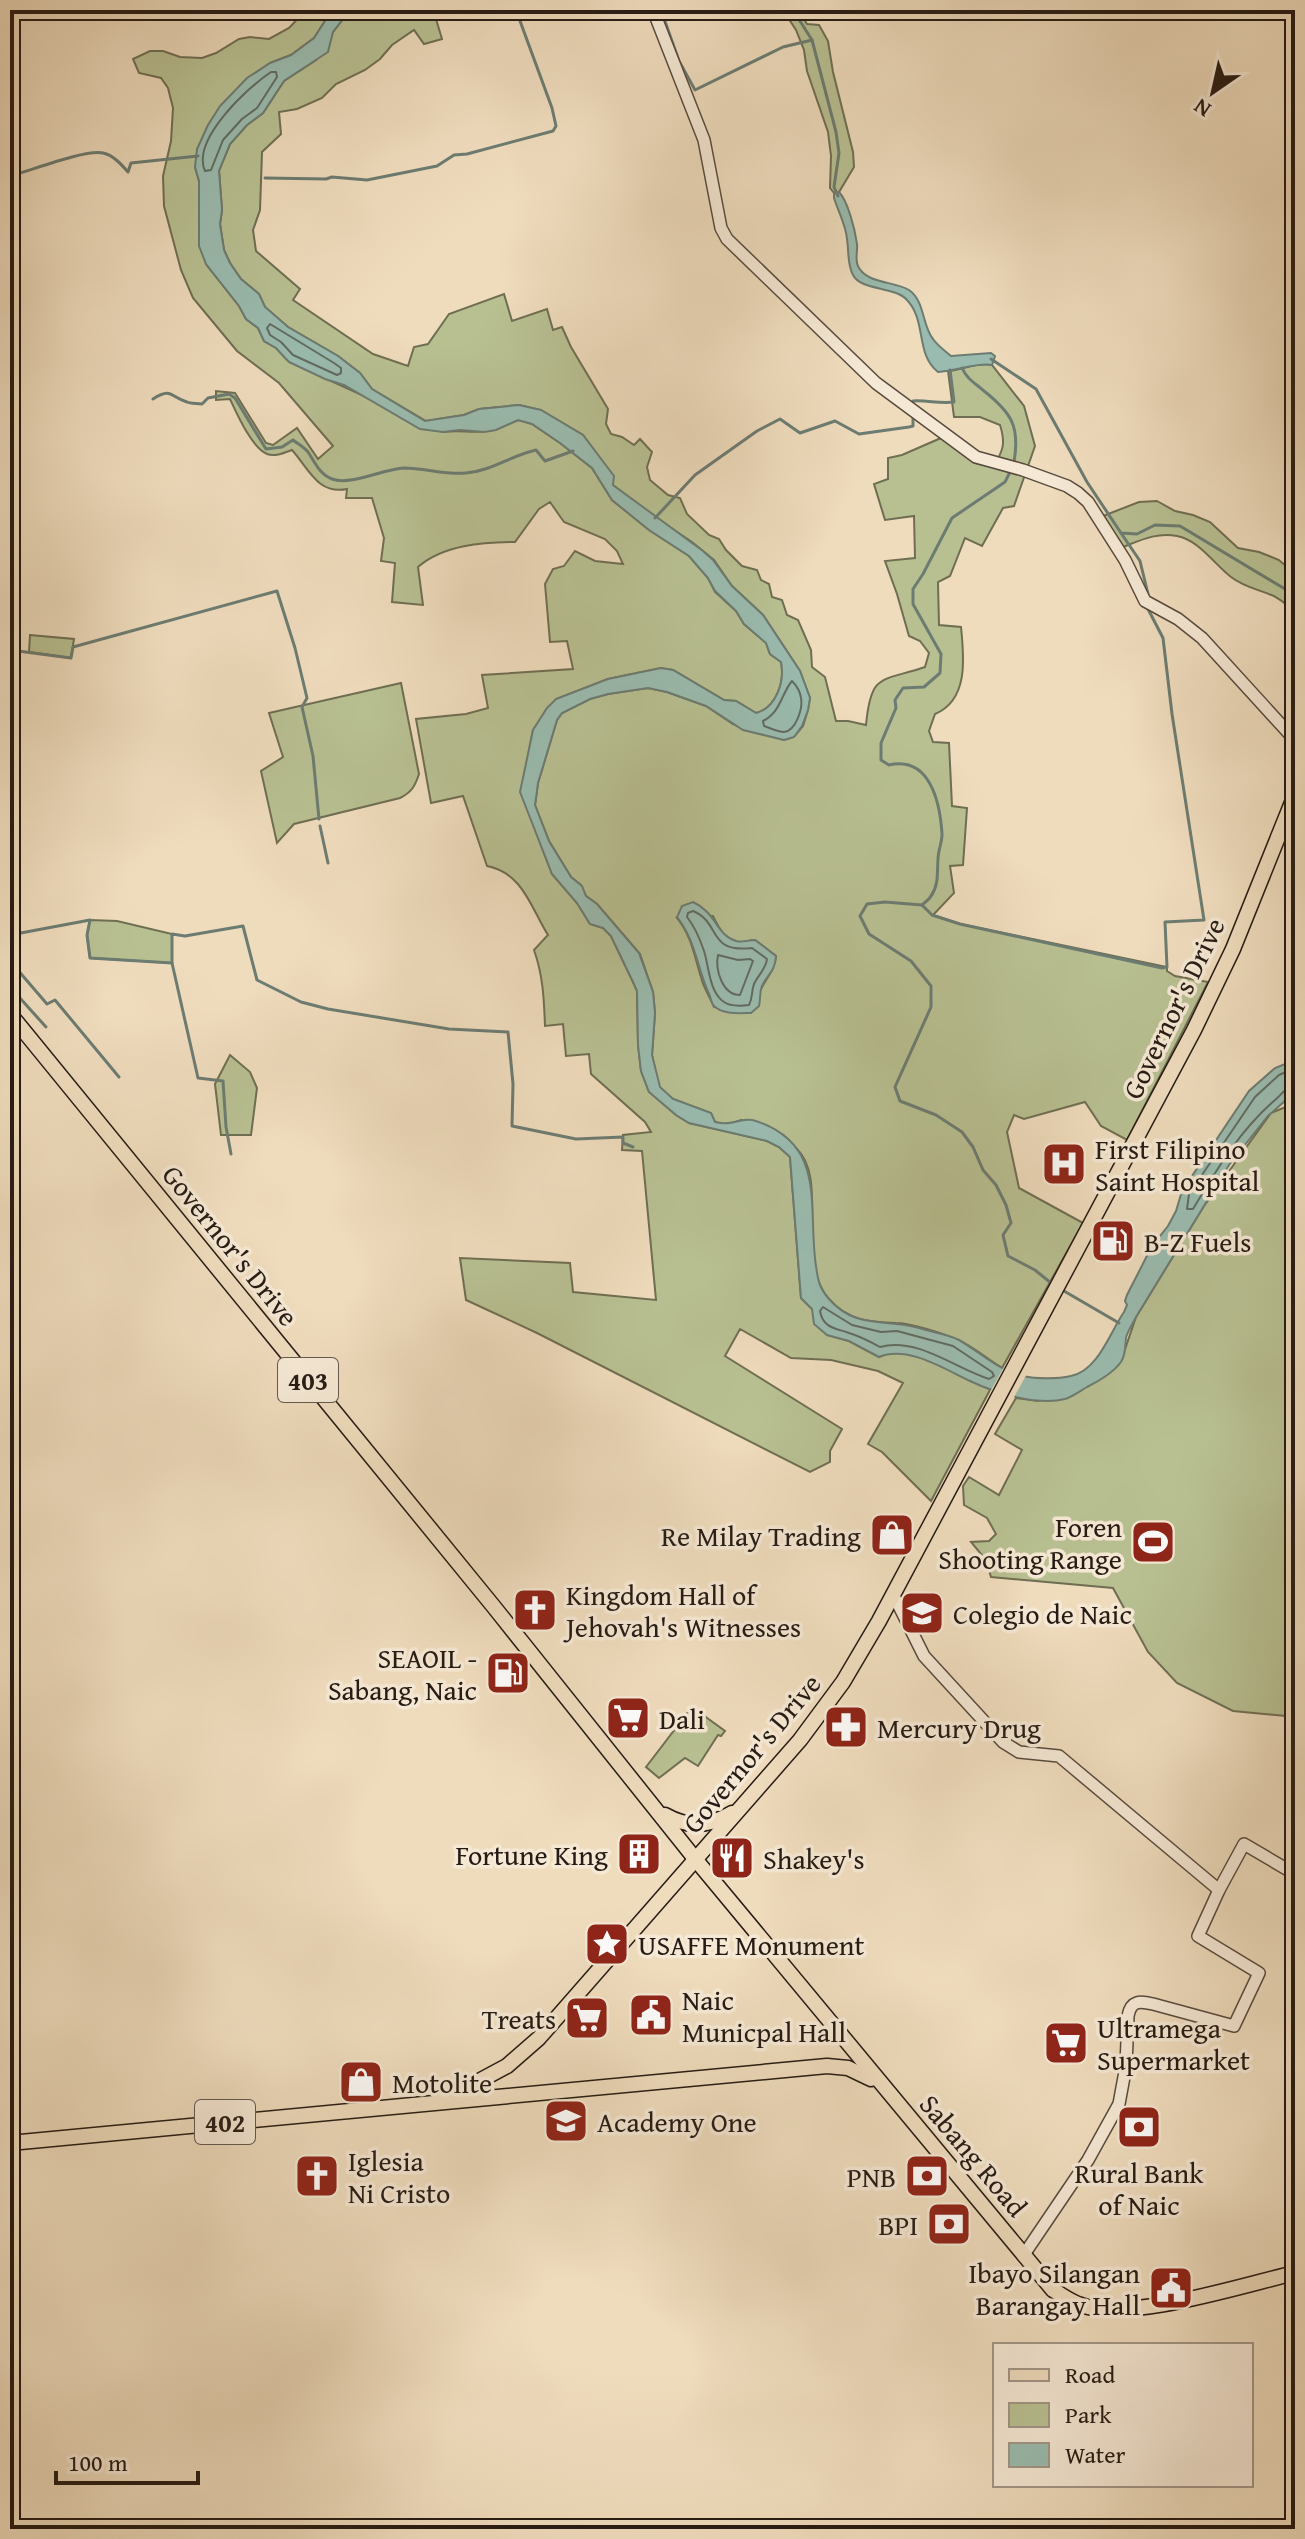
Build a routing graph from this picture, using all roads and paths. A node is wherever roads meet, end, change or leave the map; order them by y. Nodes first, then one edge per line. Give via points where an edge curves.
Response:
1 (653, 10) edge
2 (1295, 740) edge
3 (1295, 795) edge
4 (10, 1014) edge
5 (893, 1594) junction
6 (742, 1806) junction
7 (658, 1810) junction
8 (696, 1860) junction
9 (1295, 1874) edge
10 (1219, 1890) junction
11 (1295, 1893) edge
12 (1295, 1899) edge
13 (884, 2089) junction
14 (440, 2102) junction
15 (10, 2143) edge
16 (1023, 2256) junction
17 (1295, 2273) edge

1 - 2 street via 704,140 727,239 876,383 976,457 1078,493 1125,560 1145,601 1202,638
3 - 5 main road, Governor's Drive via 1194,1030
4 - 7 main road, Governor's Drive / 403
5 - 6 main road, Governor's Drive via 839,1688
5 - 10 street via 924,1656 1003,1742 1019,1752 1059,1756
6 - 7 main road via 704,1824 684,1823
6 - 8 main road, Governor's Drive
7 - 8 main road, Governor's Drive / 403
8 - 13 main road, Sabang Road / 403
8 - 14 main road via 524,2052
9 - 10 street via 1244,1844
10 - 16 street via 1198,1936 1259,1973 1234,2025 1140,2001 1129,2008 1119,2104
11 - 12 street
13 - 14 main road, 402 via 860,2072 831,2066
13 - 16 main road, Sabang Road / 402
14 - 15 main road, 402
16 - 17 main road, Sabang Road / 402 via 1053,2290 1081,2305 1109,2310 1152,2307

